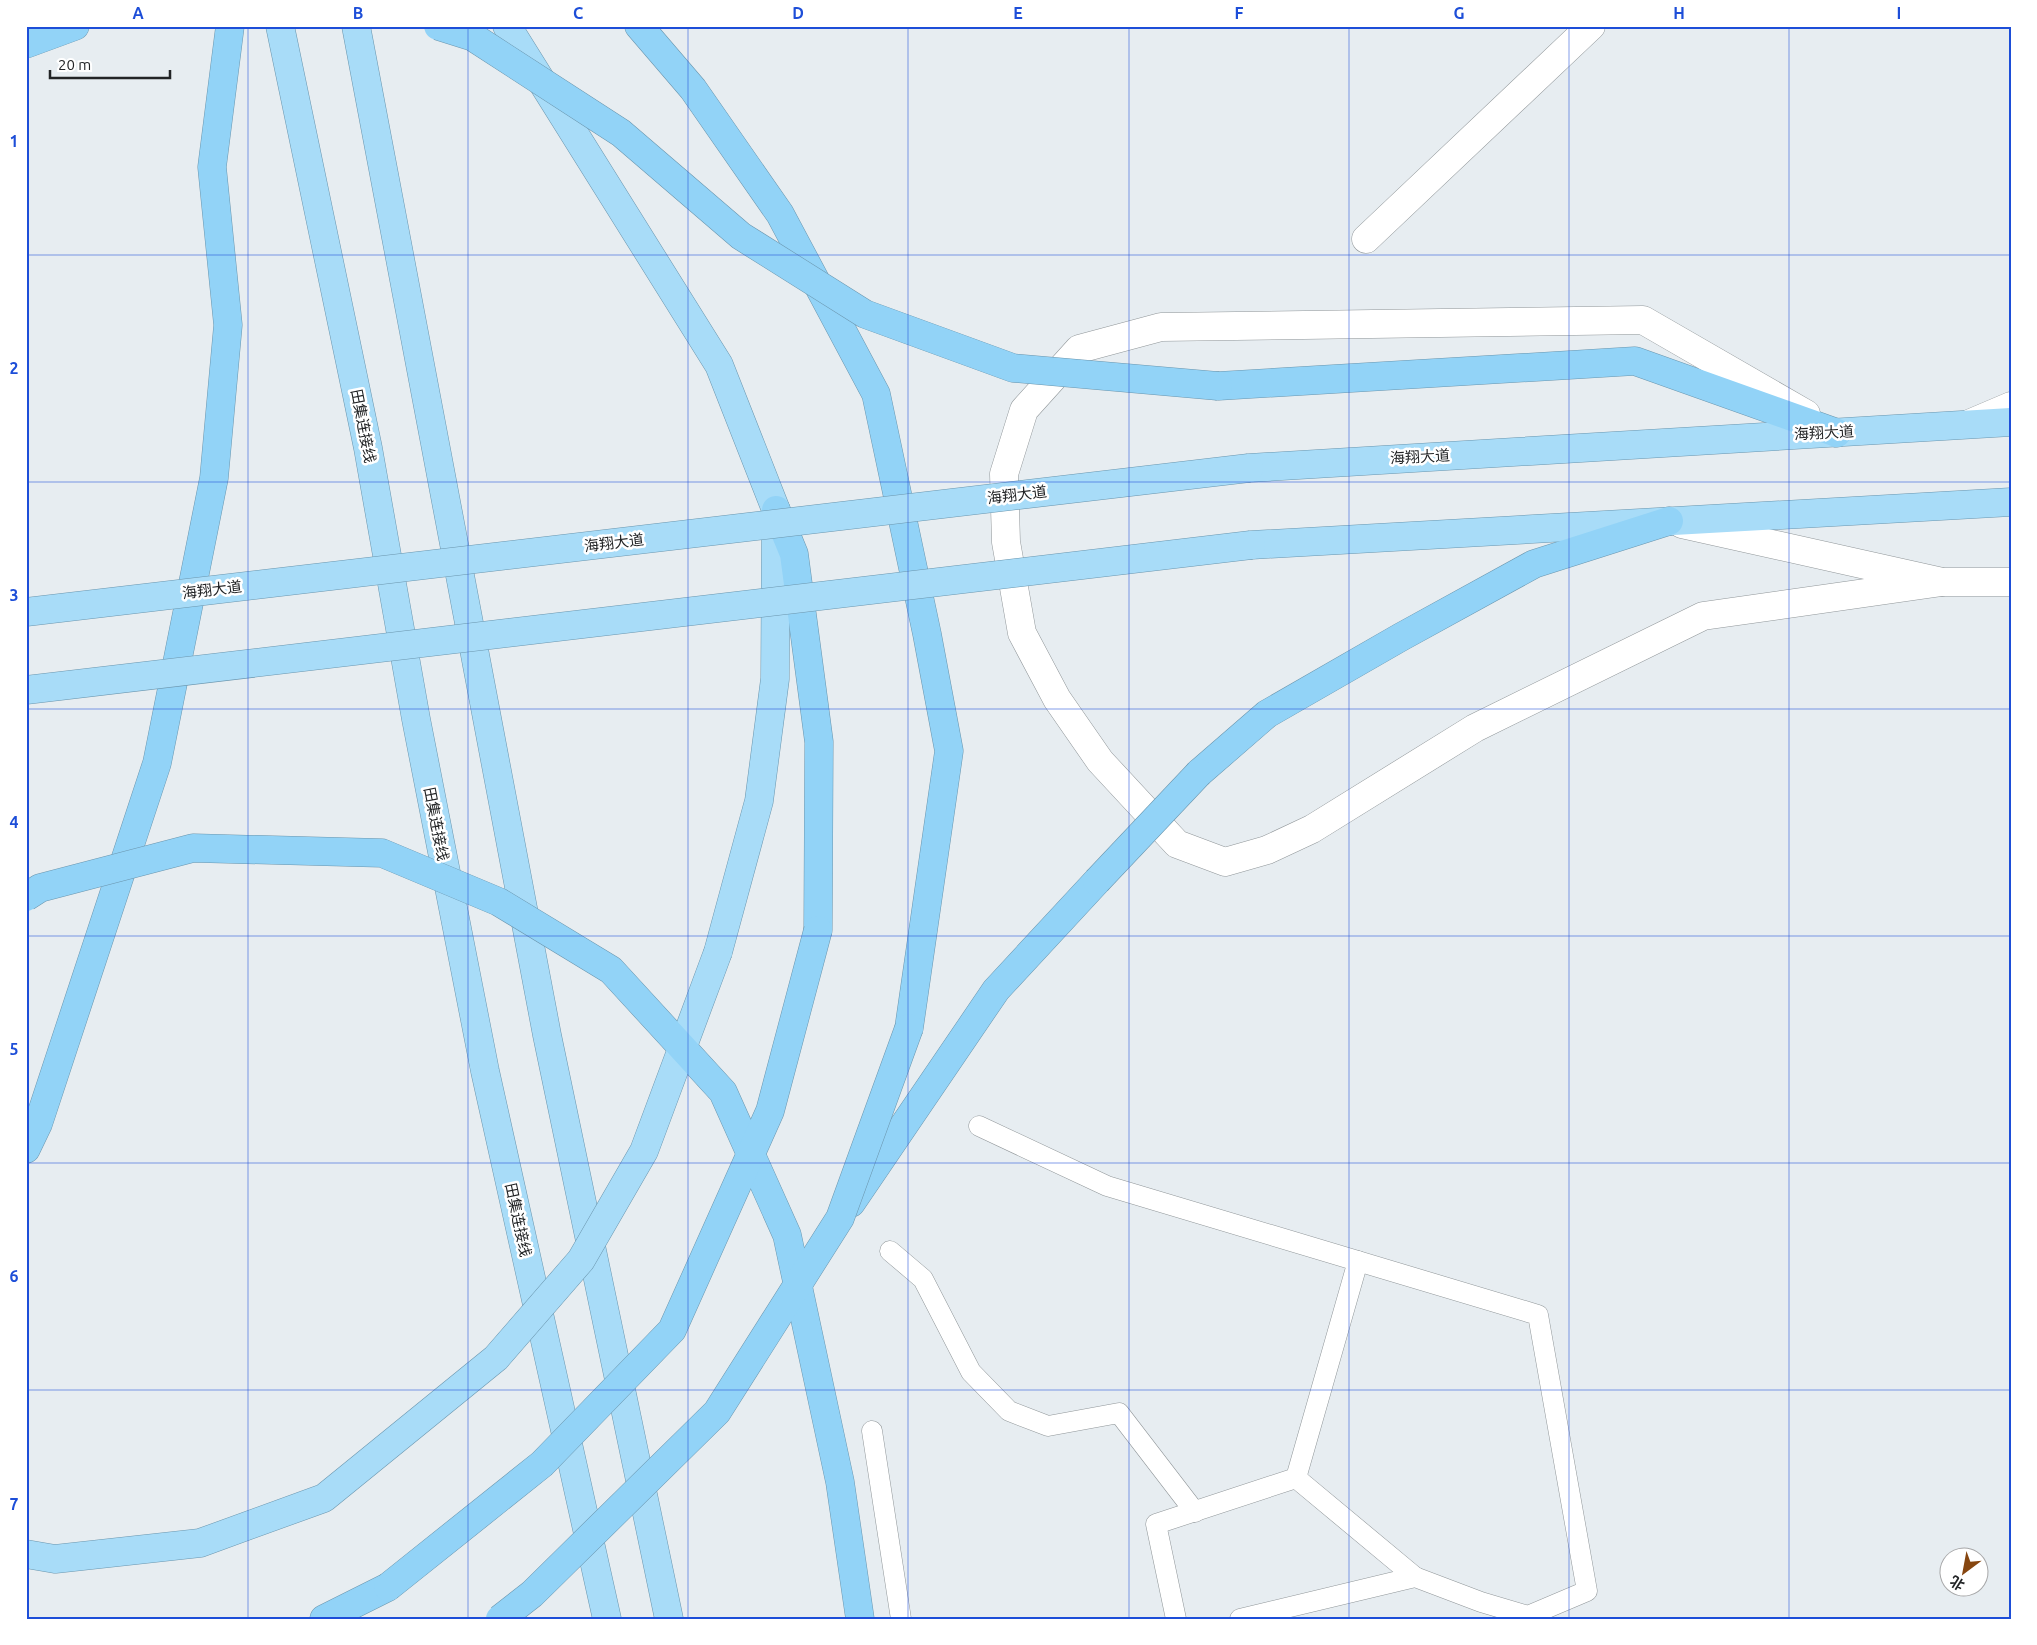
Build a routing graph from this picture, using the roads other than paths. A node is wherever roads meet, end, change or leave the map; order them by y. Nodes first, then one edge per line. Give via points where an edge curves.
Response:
1 (75, 26) edge
2 (230, 26) edge
3 (280, 26) edge
4 (356, 26) edge
5 (438, 26) edge
6 (507, 26) edge
7 (638, 26) edge
8 (1591, 26) edge
9 (26, 44) edge
10 (1366, 239) dead end
11 (2011, 406) edge
12 (2011, 422) edge
13 (1966, 425) junction
14 (1837, 432) junction
15 (2011, 502) edge
16 (776, 510) junction
17 (1669, 521) junction
18 (1942, 582) junction
19 (2011, 582) edge
20 (26, 612) edge
21 (26, 690) edge
22 (26, 897) edge
23 (979, 1126) dead end
24 (26, 1149) edge
25 (840, 1218) junction
26 (890, 1251) dead end
27 (1358, 1261) junction
28 (872, 1431) dead end
29 (1296, 1478) junction
30 (1194, 1512) junction
31 (26, 1554) edge
32 (1415, 1577) junction
33 (1483, 1611) edge
34 (324, 1619) edge
35 (500, 1619) edge
36 (607, 1619) edge
37 (669, 1619) edge
38 (860, 1619) edge
39 (900, 1619) edge
40 (1176, 1619) edge
41 (1240, 1619) edge

1 - 9 highway
2 - 24 highway via 212,167 228,325 214,478 157,763 38,1124
3 - 36 highway, 田集连接线 via 368,448 416,720 485,1071
4 - 37 highway via 547,1035
5 - 14 highway, bridge via 473,37 621,133 741,236 865,314 1013,368 1218,386 1635,361
6 - 16 highway via 719,365
7 - 25 highway, bridge via 693,89 780,214 876,394 928,634 949,751 909,1028
8 - 10 street
11 - 13 street
12 - 13 highway, 海翔大道
13 - 14 highway, 海翔大道
14 - 18 street via 1643,320 1161,327 1079,349 1024,410 1004,474 1006,542 1022,634 1057,699 1100,761 1178,844 1225,862 1267,850 1312,829 1476,728 1703,616
14 - 20 highway, 海翔大道, bridge via 1249,468
15 - 17 highway
16 - 31 highway, bridge via 774,679 760,801 718,952 644,1151 581,1260 496,1358 324,1498 200,1543 54,1559
16 - 34 highway, bridge via 794,554 819,742 818,930 770,1111 672,1330 542,1464 388,1587
17 - 18 street
17 - 21 highway, bridge via 1251,545
17 - 25 highway, bridge via 1534,564 1267,714 1199,774 996,990
18 - 19 street
22 - 38 highway, bridge via 40,888 192,848 382,853 499,902 610,970 723,1092 787,1235 840,1482
23 - 27 lane via 1107,1186
25 - 35 highway, bridge via 717,1412 532,1594
26 - 30 lane via 923,1279 971,1372 1009,1411 1048,1426 1119,1413
27 - 29 lane
27 - 33 lane via 1538,1315 1587,1591 1528,1616
28 - 39 lane
29 - 30 lane
29 - 32 lane
30 - 40 lane via 1156,1524
32 - 33 lane
32 - 41 lane

